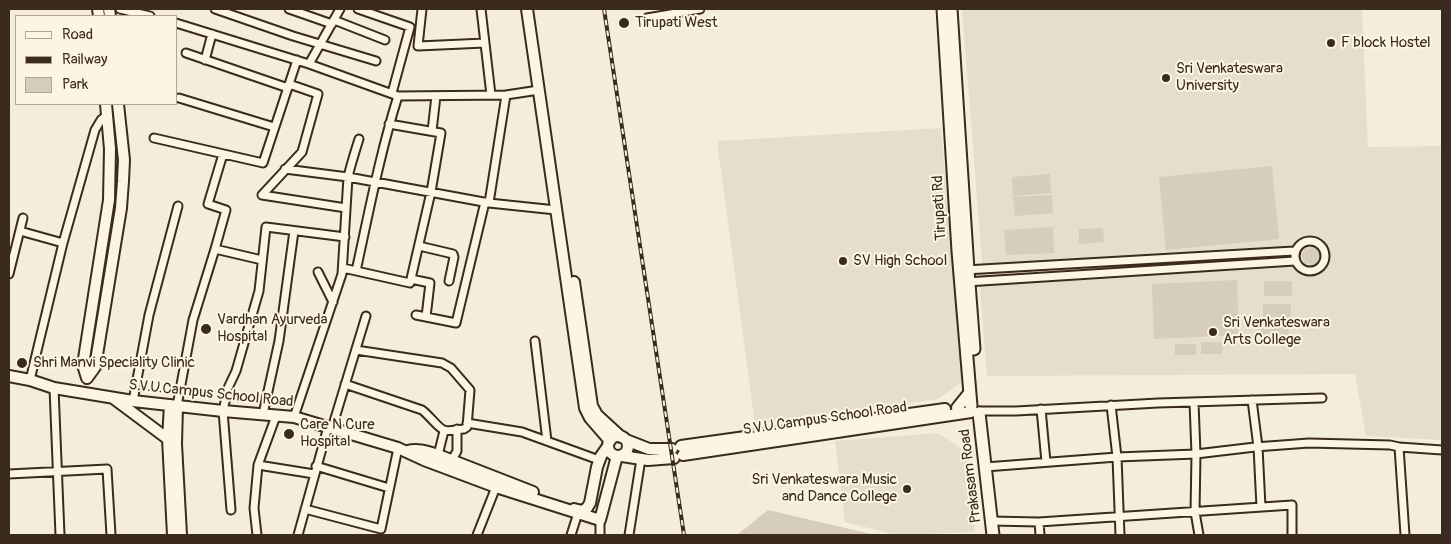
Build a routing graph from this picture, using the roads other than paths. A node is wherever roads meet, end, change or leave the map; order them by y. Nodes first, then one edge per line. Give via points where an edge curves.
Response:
1 (120, 9) edge
2 (215, 9) edge
3 (289, 9) edge
4 (340, 9) edge
5 (358, 9) edge
6 (422, 9) edge
7 (481, 9) edge
8 (527, 9) edge
9 (533, 9) edge
10 (700, 9) edge
11 (943, 9) edge
12 (952, 9) edge
13 (687, 10) edge
14 (146, 15) edge
15 (647, 18) dead end
16 (333, 22) junction
17 (178, 24) edge
18 (212, 34) junction
19 (385, 40) dead end
20 (485, 43) junction
21 (321, 44) junction
22 (186, 53) dead end
23 (949, 54) junction
24 (205, 60) junction
25 (297, 60) junction
26 (376, 62) dead end
27 (309, 64) junction
28 (288, 86) junction
29 (539, 90) junction
30 (395, 94) junction
31 (491, 95) junction
32 (506, 95) junction
33 (436, 96) junction
34 (179, 98) dead end
35 (118, 105) edge
36 (107, 109) edge
37 (389, 124) junction
38 (274, 127) junction
39 (432, 131) junction
40 (154, 138) dead end
41 (359, 139) dead end
42 (223, 154) junction
43 (285, 169) junction
44 (348, 178) junction
45 (375, 182) junction
46 (431, 192) junction
47 (487, 202) junction
48 (178, 206) dead end
49 (346, 208) junction
50 (556, 210) junction
51 (24, 218) dead end
52 (294, 231) junction
53 (20, 232) junction
54 (344, 237) junction
55 (63, 243) junction
56 (418, 246) junction
57 (215, 249) junction
58 (1294, 251) junction
59 (262, 260) junction
60 (1295, 261) junction
61 (343, 268) junction
62 (356, 271) junction
63 (318, 272) dead end
64 (9, 274) edge
65 (964, 276) junction
66 (411, 279) junction
67 (449, 281) dead end
68 (333, 302) junction
69 (416, 315) dead end
70 (366, 316) dead end
71 (426, 317) junction
72 (535, 341) dead end
73 (356, 350) junction
74 (9, 376) edge
75 (87, 378) junction
76 (30, 380) junction
77 (345, 384) junction
78 (54, 388) junction
79 (84, 392) junction
80 (970, 392) junction
81 (111, 397) junction
82 (1322, 398) dead end
83 (1252, 400) junction
84 (133, 401) junction
85 (1194, 402) junction
86 (173, 405) junction
87 (1111, 405) junction
88 (957, 408) junction
89 (1041, 409) junction
90 (975, 410) junction
91 (223, 411) junction
92 (263, 414) junction
93 (276, 416) junction
94 (294, 418) junction
95 (467, 423) junction
96 (330, 427) junction
97 (458, 430) junction
98 (444, 431) junction
99 (168, 439) junction
100 (624, 439) junction
101 (547, 442) junction
102 (609, 443) junction
103 (1258, 447) junction
104 (1399, 447) junction
105 (402, 449) junction
106 (1442, 450) edge
107 (678, 452) junction
108 (1196, 454) junction
109 (438, 455) junction
110 (620, 456) junction
111 (1117, 457) junction
112 (641, 459) junction
113 (452, 460) junction
114 (599, 460) junction
115 (1046, 462) junction
116 (258, 465) junction
117 (985, 467) junction
118 (315, 470) junction
119 (58, 472) junction
120 (9, 474) edge
121 (496, 487) junction
122 (389, 488) junction
123 (1261, 507) junction
124 (305, 509) junction
125 (231, 510) dead end
126 (1195, 512) junction
127 (578, 513) junction
128 (1120, 516) junction
129 (600, 520) junction
130 (991, 521) junction
131 (1039, 522) junction
132 (60, 535) edge
133 (111, 535) edge
134 (173, 535) edge
135 (181, 535) edge
136 (256, 535) edge
137 (298, 535) edge
138 (477, 535) edge
139 (571, 535) edge
140 (600, 535) edge
141 (629, 535) edge
142 (986, 535) edge
143 (993, 535) edge
144 (1040, 535) edge
145 (1120, 535) edge
146 (1199, 535) edge
147 (1292, 535) edge
148 (1405, 535) edge

1 - 14 street
2 - 21 street
3 - 16 street
4 - 16 street
5 - 30 street via 410,27
6 - 20 street via 418,46
7 - 20 street
8 - 29 street
9 - 100 street, S.V.U.Campus School Road via 592,406 597,415
10 - 13 street
11 - 23 main road, Tirupati Rd
12 - 23 main road, Tirupati Rd
13 - 15 street
16 - 19 street
16 - 21 street
17 - 18 street
18 - 24 street
18 - 25 street
20 - 31 street
21 - 26 street
21 - 27 street
22 - 24 street
23 - 65 main road, Tirupati Rd
24 - 28 street
25 - 27 street
25 - 28 street
27 - 30 street
28 - 38 street
28 - 43 street via 318,94 302,152
29 - 32 street
29 - 50 street
30 - 33 street
30 - 37 street
31 - 32 street
31 - 33 street
32 - 47 street
33 - 39 street
34 - 38 street
35 - 75 street via 124,160 121,208 95,367
36 - 55 street via 95,130
36 - 75 street via 109,200 83,366
37 - 39 street
37 - 45 street
38 - 42 street via 263,163
39 - 46 street via 441,133
40 - 42 street
41 - 44 street
42 - 57 street via 208,204 226,210
43 - 44 street
43 - 49 street via 262,195
44 - 45 street
44 - 49 street
45 - 46 street
45 - 62 street
46 - 47 street
46 - 56 street
47 - 50 street
47 - 71 street via 456,323
48 - 84 street via 149,316
49 - 54 street
50 - 102 street via 585,408
51 - 53 street
52 - 54 street
52 - 59 street via 266,227
52 - 92 street via 279,341
53 - 55 street
53 - 64 street
54 - 61 street
55 - 76 street
56 - 66 street
56 - 67 street via 453,254
57 - 59 street
57 - 86 street via 193,320
58 - 60 street
58 - 60 street via 1301,243 1312,240 1320,244 1325,254 1322,265 1314,270 1303,270
58 - 65 street
59 - 91 street via 256,299
60 - 65 street
61 - 62 street
61 - 68 street
62 - 66 street via 410,283
63 - 68 street
65 - 80 main road, Tirupati Rd
65 - 90 main road, Tirupati Rd
66 - 71 street via 430,284
68 - 94 street
69 - 71 street
70 - 73 street
72 - 101 street
73 - 77 street
73 - 95 street via 448,366 470,390
74 - 76 street, S.V.U.Campus School Road
75 - 79 street
76 - 78 street, S.V.U.Campus School Road
77 - 96 street
77 - 98 street via 422,410
78 - 79 street, S.V.U.Campus School Road
78 - 119 street
79 - 81 street, S.V.U.Campus School Road
80 - 88 street
80 - 90 main road, Tirupati Rd
81 - 84 street, S.V.U.Campus School Road
81 - 99 street
82 - 83 street
83 - 85 street
83 - 103 street
84 - 86 street, S.V.U.Campus School Road
85 - 87 street
85 - 108 street
86 - 91 street, S.V.U.Campus School Road
86 - 99 street
86 - 135 street
87 - 89 street
87 - 111 street
88 - 90 street, S.V.U.Campus School Road
88 - 107 street, S.V.U.Campus School Road
89 - 90 street
89 - 115 street
90 - 107 street, S.V.U.Campus School Road
90 - 117 main road, Prakasam Road
90 - 142 main road, Prakasam Road
91 - 92 street, S.V.U.Campus School Road
91 - 125 street
92 - 93 street, S.V.U.Campus School Road
93 - 94 street, S.V.U.Campus School Road
93 - 116 street
94 - 96 street, S.V.U.Campus School Road
95 - 97 street via 466,428
95 - 101 street via 522,432
96 - 105 street, S.V.U.Campus School Road
96 - 118 street
97 - 98 street
97 - 113 street via 457,451
98 - 109 street
99 - 134 street
100 - 102 street via 615,437
100 - 107 street, S.V.U.Campus School Road via 649,450
100 - 110 street via 627,449
101 - 114 street
102 - 110 street via 610,452
102 - 114 street, S.V.U.Campus School Road
103 - 104 street via 1309,443
103 - 108 street
103 - 123 street
104 - 106 street
104 - 148 street
105 - 109 street, S.V.U.Campus School Road
105 - 121 street, S.V.U.Campus School Road
105 - 122 street
107 - 112 street, S.V.U.Campus School Road
108 - 111 street
108 - 126 street
109 - 113 street, S.V.U.Campus School Road
110 - 112 street, S.V.U.Campus School Road
110 - 129 street
111 - 115 street
111 - 128 street
112 - 141 street
113 - 114 street, S.V.U.Campus School Road via 582,511 590,503
115 - 117 street
116 - 118 street
116 - 136 street via 254,508
117 - 130 main road, Prakasam Road
118 - 122 street
118 - 124 street
119 - 120 street
119 - 132 street
119 - 133 street via 107,469
121 - 127 street, S.V.U.Campus School Road
121 - 138 street
122 - 124 street via 381,529
123 - 126 street
123 - 147 street via 1292,505
124 - 137 street
126 - 128 street
126 - 146 street
127 - 129 street, S.V.U.Campus School Road
127 - 139 street
128 - 131 street
128 - 145 street
129 - 140 street
130 - 131 street
130 - 143 main road, Prakasam Road
131 - 144 street

